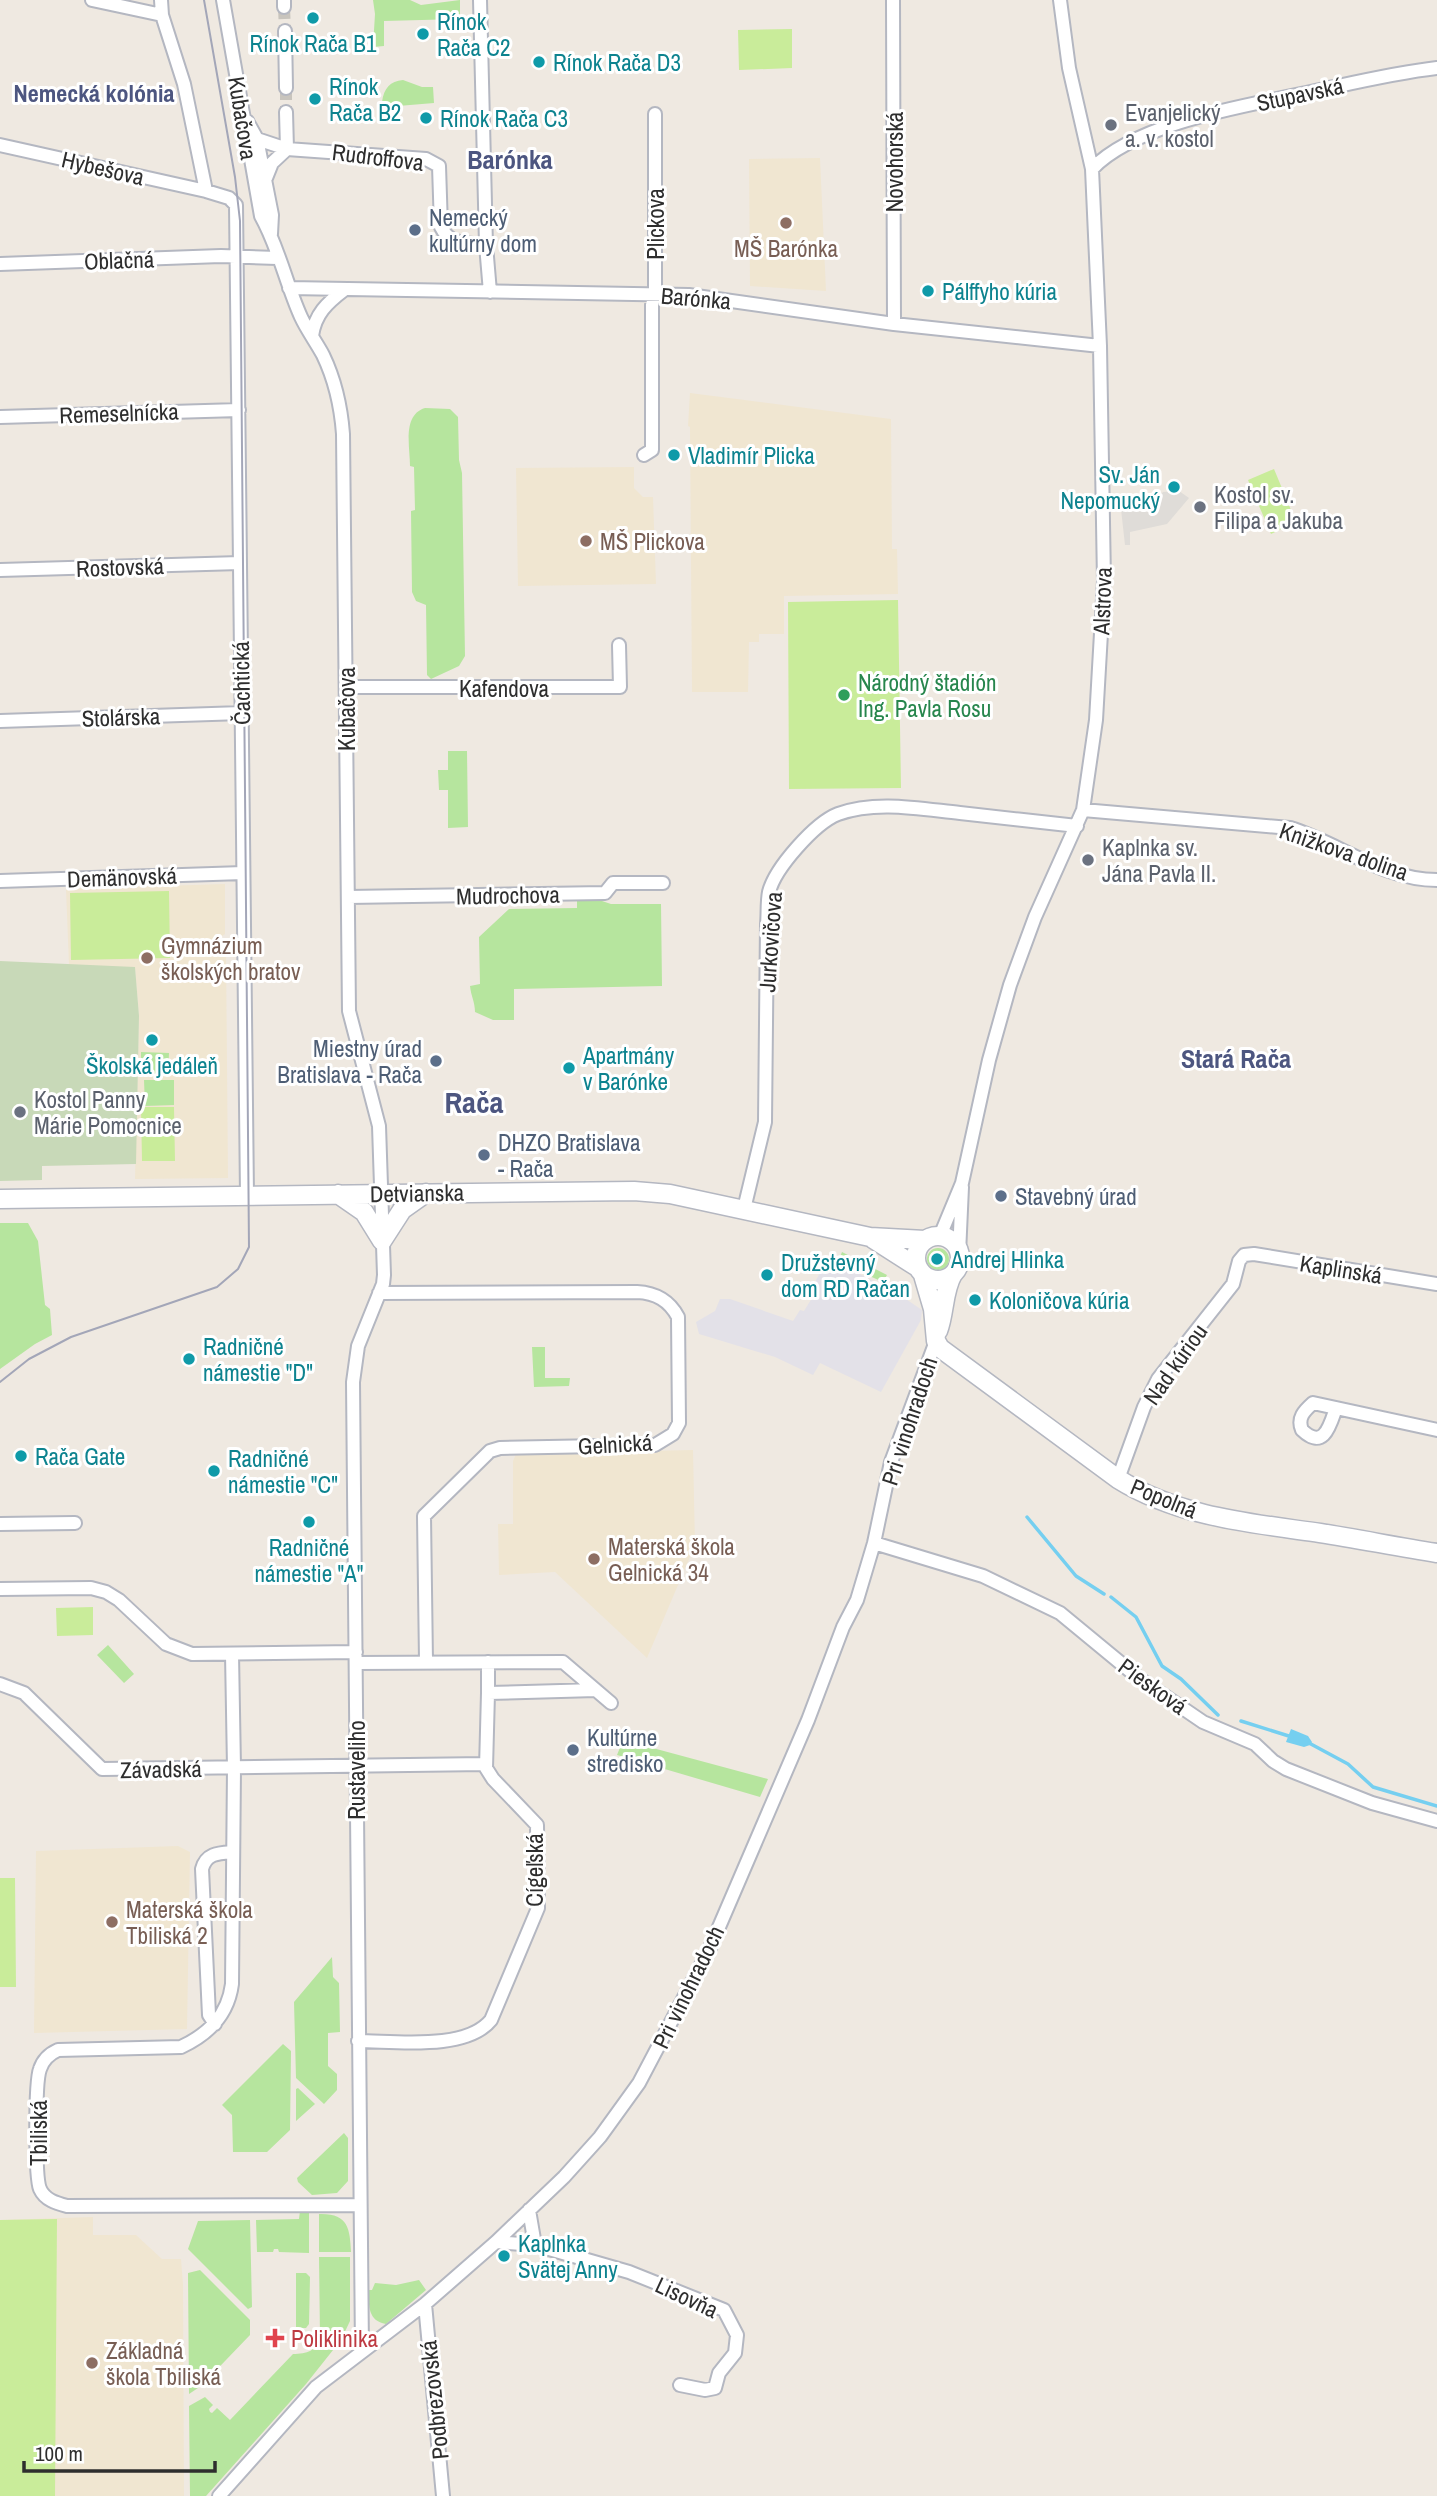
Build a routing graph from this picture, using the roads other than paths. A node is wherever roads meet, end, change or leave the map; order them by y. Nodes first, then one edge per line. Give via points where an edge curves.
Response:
1 (92, 0) edge
2 (161, 0) edge
3 (223, 0) edge
4 (480, 0) edge
5 (893, 0) edge
6 (1060, 0) edge
7 (162, 15) junction
8 (285, 30) tunnel mouth
9 (1437, 68) edge
10 (286, 88) tunnel mouth
11 (286, 112) tunnel mouth
12 (655, 114) dead end
13 (244, 115) junction
14 (257, 139) junction
15 (0, 145) edge
16 (287, 149) junction
17 (1092, 169) junction
18 (266, 178) junction
19 (206, 191) junction
20 (271, 234) junction
21 (486, 245) junction
22 (238, 257) junction
23 (277, 258) junction
24 (0, 264) edge
25 (289, 288) junction
26 (344, 290) junction
27 (490, 292) junction
28 (655, 294) junction
29 (894, 324) junction
30 (312, 335) junction
31 (1100, 346) junction
32 (239, 410) junction
33 (0, 417) edge
34 (644, 455) dead end
35 (240, 563) junction
36 (0, 570) edge
37 (619, 645) dead end
38 (346, 687) junction
39 (242, 713) junction
40 (0, 721) edge
41 (1083, 810) junction
42 (1076, 826) junction
43 (243, 873) junction
44 (1437, 880) edge
45 (0, 881) edge
46 (663, 883) dead end
47 (348, 897) junction
48 (962, 1184) junction
49 (426, 1193) junction
50 (338, 1194) junction
51 (381, 1194) junction
52 (247, 1195) junction
53 (0, 1199) edge
54 (744, 1209) junction
55 (870, 1237) junction
56 (932, 1238) junction
57 (382, 1241) junction
58 (959, 1254) junction
59 (1244, 1255) joint
60 (920, 1271) junction
61 (953, 1275) junction
62 (1437, 1284) edge
63 (379, 1293) junction
64 (936, 1338) junction
65 (1336, 1408) dead end
66 (1437, 1430) edge
67 (1118, 1479) junction
68 (75, 1523) dead end
69 (0, 1524) edge
70 (874, 1543) junction
71 (1437, 1553) edge
72 (0, 1589) edge
73 (232, 1654) junction
74 (356, 1658) junction
75 (426, 1661) junction
76 (488, 1662) junction
77 (0, 1684) edge
78 (596, 1690) junction
79 (488, 1693) junction
80 (611, 1703) dead end
81 (486, 1764) junction
82 (356, 1766) junction
83 (234, 1768) junction
84 (1437, 1821) edge
85 (233, 1852) junction
86 (215, 2024) junction
87 (358, 2041) junction
88 (359, 2205) junction
89 (529, 2210) junction
90 (496, 2242) junction
91 (535, 2245) junction
92 (425, 2304) junction
93 (362, 2351) junction
94 (680, 2385) dead end
95 (219, 2496) edge
96 (443, 2496) edge

1 - 7 street
2 - 7 street
3 - 13 street, Kubačova
4 - 21 street
5 - 29 street, Novohorská
6 - 17 street, Alstrova via 1069,68
7 - 19 street via 184,84
8 - 10 street
9 - 17 street, Stupavská via 1236,108 1166,127 1101,159
11 - 16 street
12 - 28 street, Plickova
13 - 14 street
13 - 20 street, Kubačova via 253,181 261,216
14 - 16 street, Rudroffova
14 - 18 street, Kubačova
15 - 19 street, Hybešova
16 - 18 street, Kubačova via 272,163
16 - 21 street, Rudroffova via 426,159 443,166 441,227 453,241
17 - 31 street, Alstrova
18 - 20 street, Kubačova
19 - 22 street, Čachtická via 234,202
20 - 23 street, Kubačova
21 - 27 street
22 - 23 street, Oblačná
22 - 24 street, Oblačná
22 - 32 street, Čachtická
23 - 25 street, Kubačova
25 - 26 street, Barónka
25 - 30 street, Kubačova
26 - 27 street, Barónka
26 - 30 street via 316,317
27 - 28 street, Barónka
28 - 29 street, Barónka
28 - 34 street, Plickova via 652,450
29 - 31 street, Barónka
30 - 38 street, Kubačova via 326,362 342,428
31 - 41 street, Alstrova via 1104,581 1096,720
32 - 33 street, Remeselnícka
32 - 35 street, Čachtická
35 - 36 street, Rostovská
35 - 39 street, Čachtická
37 - 38 street, Kafendova via 620,687
38 - 47 street, Kubačova
39 - 40 street, Stolárska
39 - 43 street, Čachtická
41 - 42 street, Alstrova
41 - 44 street, Knižkova dolina via 1290,828 1395,873
42 - 48 street, Alstrova via 1010,985
42 - 54 street, Jurkovičova via 877,808 837,814 807,836 769,892 765,1122
43 - 45 street, Demänovská
43 - 52 street, Čachtická
46 - 47 street, Mudrochova via 613,883 605,894
47 - 51 street, Kubačova via 349,1011 377,1117
48 - 56 street, Alstrova
48 - 58 street, Alstrova
49 - 51 street, Detvianska
49 - 54 street, Detvianska via 634,1191
49 - 57 street via 402,1210
50 - 51 street, Detvianska
50 - 52 street, Detvianska
50 - 57 street via 364,1212
51 - 57 street, Rustaveliho
52 - 53 street, Detvianska
54 - 55 street, Detvianska
55 - 56 street, Detvianska
55 - 60 street, Detvianska
56 - 58 street via 951,1241
56 - 60 street via 916,1251
57 - 63 street, Rustaveliho via 384,1275
58 - 61 street
59 - 62 street, Kaplinská
59 - 67 street, Nad kúriou via 1233,1284 1158,1379
60 - 61 street via 939,1280
60 - 64 street, Pri vinohradoch
61 - 64 street, Pri vinohradoch
63 - 74 street, Rustaveliho via 358,1346 353,1382
63 - 75 street, Gelnická via 637,1292 661,1297 678,1320 679,1423 667,1440 655,1445 490,1451 424,1516
64 - 67 street, Popolná via 947,1354
64 - 70 street, Pri vinohradoch via 891,1462
65 - 66 street
67 - 71 street, Popolná via 1142,1494 1218,1518
68 - 69 street
70 - 84 street, Piesková via 983,1576 1060,1613 1140,1679 1203,1722 1255,1744 1286,1769 1372,1803
70 - 89 street, Pri vinohradoch via 857,1600 808,1720 685,1998 625,2104 580,2160
72 - 73 street via 100,1590 120,1600 166,1644 192,1654
73 - 74 street
73 - 83 street, Tbiliská
74 - 75 street
74 - 82 street, Rustaveliho
75 - 76 street
76 - 78 street via 563,1662
76 - 79 street
77 - 83 street, Závadská via 24,1692 102,1769
78 - 79 street
78 - 80 street
79 - 81 street
81 - 82 street
81 - 87 street, Cígeľská via 493,1779 537,1825 539,1905 490,2022 476,2032 445,2041
82 - 83 street, Závadská
82 - 87 street, Rustaveliho
83 - 85 street, Tbiliská
85 - 86 street, Tbiliská via 232,1984 228,2005
85 - 86 street via 211,1855 202,1869 209,2015
86 - 88 street, Tbiliská via 181,2047 58,2050 48,2056 38,2074 38,2180 43,2194 66,2206
87 - 88 street, Rustaveliho
88 - 93 street, Rustaveliho
89 - 90 street, Pri vinohradoch
89 - 91 street
90 - 91 street, Lisovňa
90 - 92 street, Pri vinohradoch
91 - 94 street, Lisovňa via 629,2272 724,2310 737,2335 735,2353 719,2373 715,2388
92 - 93 street, Pri vinohradoch
92 - 96 street, Podbrezovská
93 - 95 street, Pri vinohradoch via 316,2387

